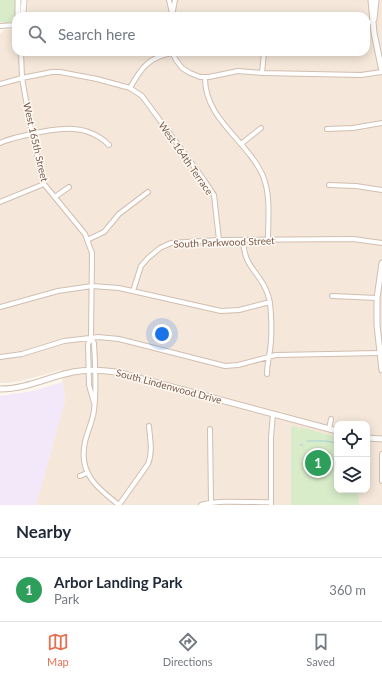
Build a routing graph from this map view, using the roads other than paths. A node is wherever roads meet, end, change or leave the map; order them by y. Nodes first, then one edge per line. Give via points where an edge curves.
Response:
1 (18, 0) edge
2 (24, 0) edge
3 (169, 0) edge
4 (175, 0) edge
5 (371, 0) edge
6 (376, 0) edge
7 (18, 12) edge
8 (23, 12) edge
9 (172, 12) edge
10 (172, 12) edge
11 (373, 22) junction
12 (12, 25) edge
13 (0, 26) edge
14 (21, 56) edge
15 (161, 56) edge
16 (174, 56) edge
17 (264, 56) edge
18 (382, 71) edge
19 (262, 73) junction
20 (205, 77) junction
21 (22, 78) junction
22 (0, 84) edge
23 (130, 88) junction
24 (382, 123) edge
25 (261, 128) dead end
26 (327, 129) dead end
27 (32, 134) junction
28 (0, 143) edge
29 (241, 144) junction
30 (109, 145) dead end
31 (44, 184) junction
32 (329, 185) dead end
33 (69, 187) dead end
34 (382, 190) edge
35 (148, 192) dead end
36 (55, 197) junction
37 (0, 202) edge
38 (87, 240) junction
39 (219, 240) junction
40 (243, 240) junction
41 (268, 240) junction
42 (382, 243) edge
43 (382, 263) edge
44 (381, 270) edge
45 (92, 286) junction
46 (133, 291) junction
47 (332, 296) dead end
48 (377, 298) junction
49 (270, 302) junction
50 (0, 307) edge
51 (379, 325) edge
52 (91, 338) junction
53 (380, 353) junction
54 (268, 356) junction
55 (0, 357) edge
56 (95, 370) junction
57 (382, 370) edge
58 (88, 371) junction
59 (267, 374) dead end
60 (0, 389) edge
61 (94, 403) junction
62 (273, 414) junction
63 (331, 419) dead end
64 (149, 426) dead end
65 (210, 429) dead end
66 (329, 429) junction
67 (334, 430) edge
68 (370, 438) edge
69 (382, 439) edge
70 (382, 454) edge
71 (87, 473) junction
72 (80, 476) dead end
73 (382, 480) edge
74 (211, 503) junction
75 (271, 503) edge
76 (119, 505) edge
77 (202, 505) edge

1 - 7 street
2 - 8 street
3 - 9 street
4 - 10 street
5 - 11 street
6 - 11 street
11 - 18 street
12 - 13 street
14 - 21 street, West 165th Street
15 - 23 street via 140,70
16 - 20 street via 186,71
17 - 19 street
18 - 19 street via 361,75
19 - 20 street via 238,71
20 - 29 street via 209,100 221,120
21 - 22 street
21 - 23 street via 60,72
21 - 27 street, West 165th Street
23 - 39 street, West 164th Terrace via 142,96 214,195
24 - 26 street
25 - 29 street
27 - 28 street
27 - 30 street via 75,129 101,137
27 - 31 street, West 165th Street
29 - 41 street via 256,162 265,182 268,201
31 - 36 street, West 165th Street
31 - 37 street
32 - 34 street
33 - 36 street
35 - 38 street via 119,214 104,232
36 - 38 street, West 165th Street
38 - 45 street, West 165th Street via 92,253
39 - 40 street, South Parkwood Street
39 - 46 street, South Parkwood Street via 165,245 141,266
40 - 41 street, South Parkwood Street
40 - 49 street via 245,256 265,288
41 - 42 street, South Parkwood Street via 352,239
43 - 44 street
44 - 48 street
45 - 46 street
45 - 50 street via 58,291
45 - 52 street, West 165th Street
46 - 49 street via 221,311 239,310
47 - 48 street
48 - 51 street
49 - 54 street
51 - 53 street
52 - 54 street via 119,339 225,366
52 - 55 street via 64,341 22,354
52 - 56 street, West 165th Street via 94,343
52 - 58 street, West 165th Street via 88,344
53 - 54 street
53 - 57 street
54 - 59 street
56 - 58 street, South Lindenwood Drive
56 - 61 street, West 165th Street
56 - 62 street, South Lindenwood Drive via 116,372
58 - 60 street, South Lindenwood Drive via 73,372 28,386
58 - 61 street, West 165th Street
61 - 71 street, West 165th Street via 85,444
62 - 66 street, South Lindenwood Drive
62 - 75 street
63 - 66 street
64 - 76 street via 151,450 148,464
65 - 74 street
66 - 67 street, South Lindenwood Drive
68 - 69 street
70 - 73 street
71 - 72 street
71 - 76 street via 96,486
74 - 75 street
74 - 77 street

